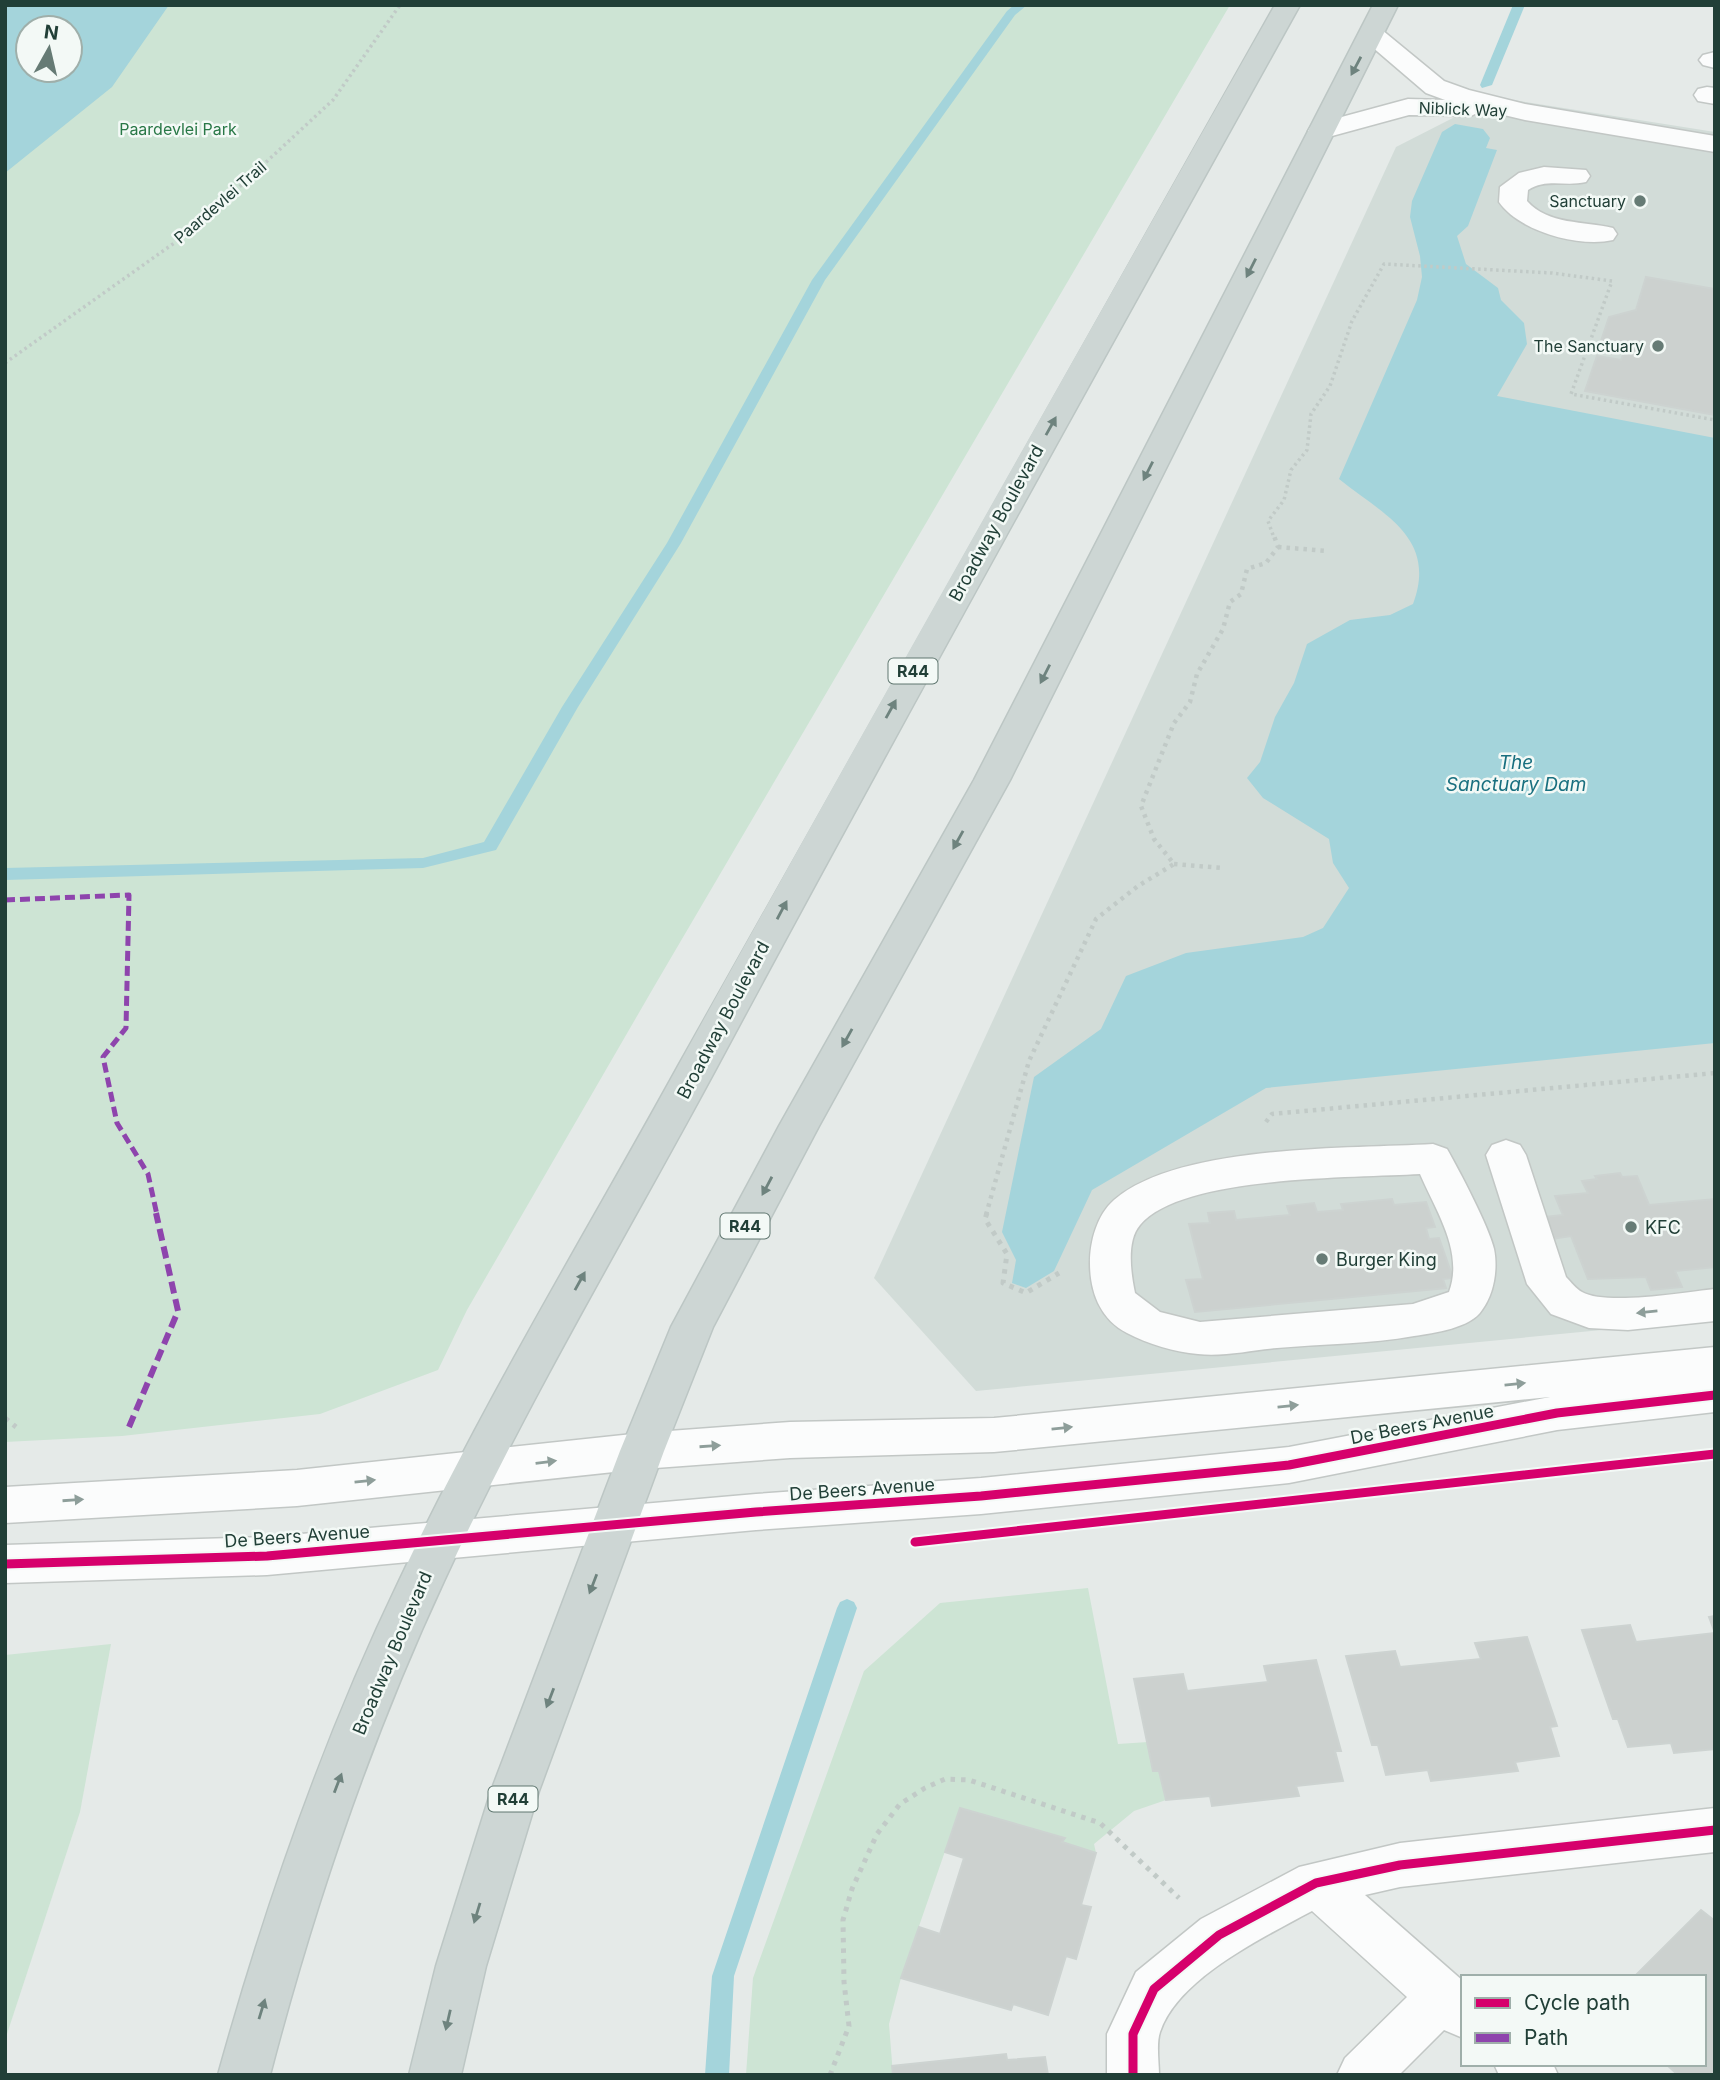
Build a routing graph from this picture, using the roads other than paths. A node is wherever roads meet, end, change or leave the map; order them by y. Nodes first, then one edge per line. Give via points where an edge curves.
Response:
1 (1288, 5) edge
2 (1386, 5) edge
3 (1373, 35) junction
4 (1525, 112) junction
5 (1321, 131) junction
6 (1715, 144) edge
7 (1576, 176) dead end
8 (1603, 234) dead end
9 (1506, 1155) dead end
10 (1433, 1159) joint
11 (1715, 1305) edge
12 (1715, 1364) edge
13 (1715, 1395) edge
14 (642, 1451) junction
15 (478, 1470) junction
16 (5, 1505) edge
17 (615, 1525) junction
18 (442, 1541) junction
19 (5, 1564) edge
20 (1715, 1830) edge
21 (1316, 1883) junction
22 (1453, 2005) edge
23 (244, 2075) edge
24 (435, 2075) edge
25 (1133, 2075) edge
26 (1363, 2075) edge

15 -> 1 main road, Broadway Boulevard / R44 via 891,709
2 - 3 main road, R44
3 - 4 street, Niblick Way via 1435,87
3 -> 5 main road, R44
4 - 5 street, Niblick Way via 1408,107
4 - 6 street, Niblick Way
5 -> 14 main road, R44 via 992,780 692,1327
7 - 8 street via 1546,174 1521,181 1514,187 1513,202 1518,210 1541,222
11 -> 9 street via 1628,1314 1589,1312 1566,1303 1548,1284
10 - 10 street via 1473,1248 1474,1280 1466,1302 1448,1312 1413,1320 1200,1338 1165,1332 1130,1316 1113,1289 1109,1247 1126,1212 1154,1191 1251,1171
14 -> 12 street, De Beers Avenue via 790,1440 994,1435
13 - 17 street, De Beers Avenue via 1557,1413 1289,1465 981,1496
15 -> 14 street, De Beers Avenue
14 - 17 main road, R44
16 -> 15 street, De Beers Avenue via 297,1488
15 - 18 main road, Broadway Boulevard / R44
17 - 18 street, De Beers Avenue
17 -> 24 main road, R44 via 515,1791 461,1966
18 - 19 street, De Beers Avenue via 267,1556
23 -> 18 main road, Broadway Boulevard / R44 via 313,1846 388,1654
20 - 21 street via 1400,1865
21 - 22 street
21 - 25 street via 1219,1935 1154,1989 1133,2034
22 - 26 street

